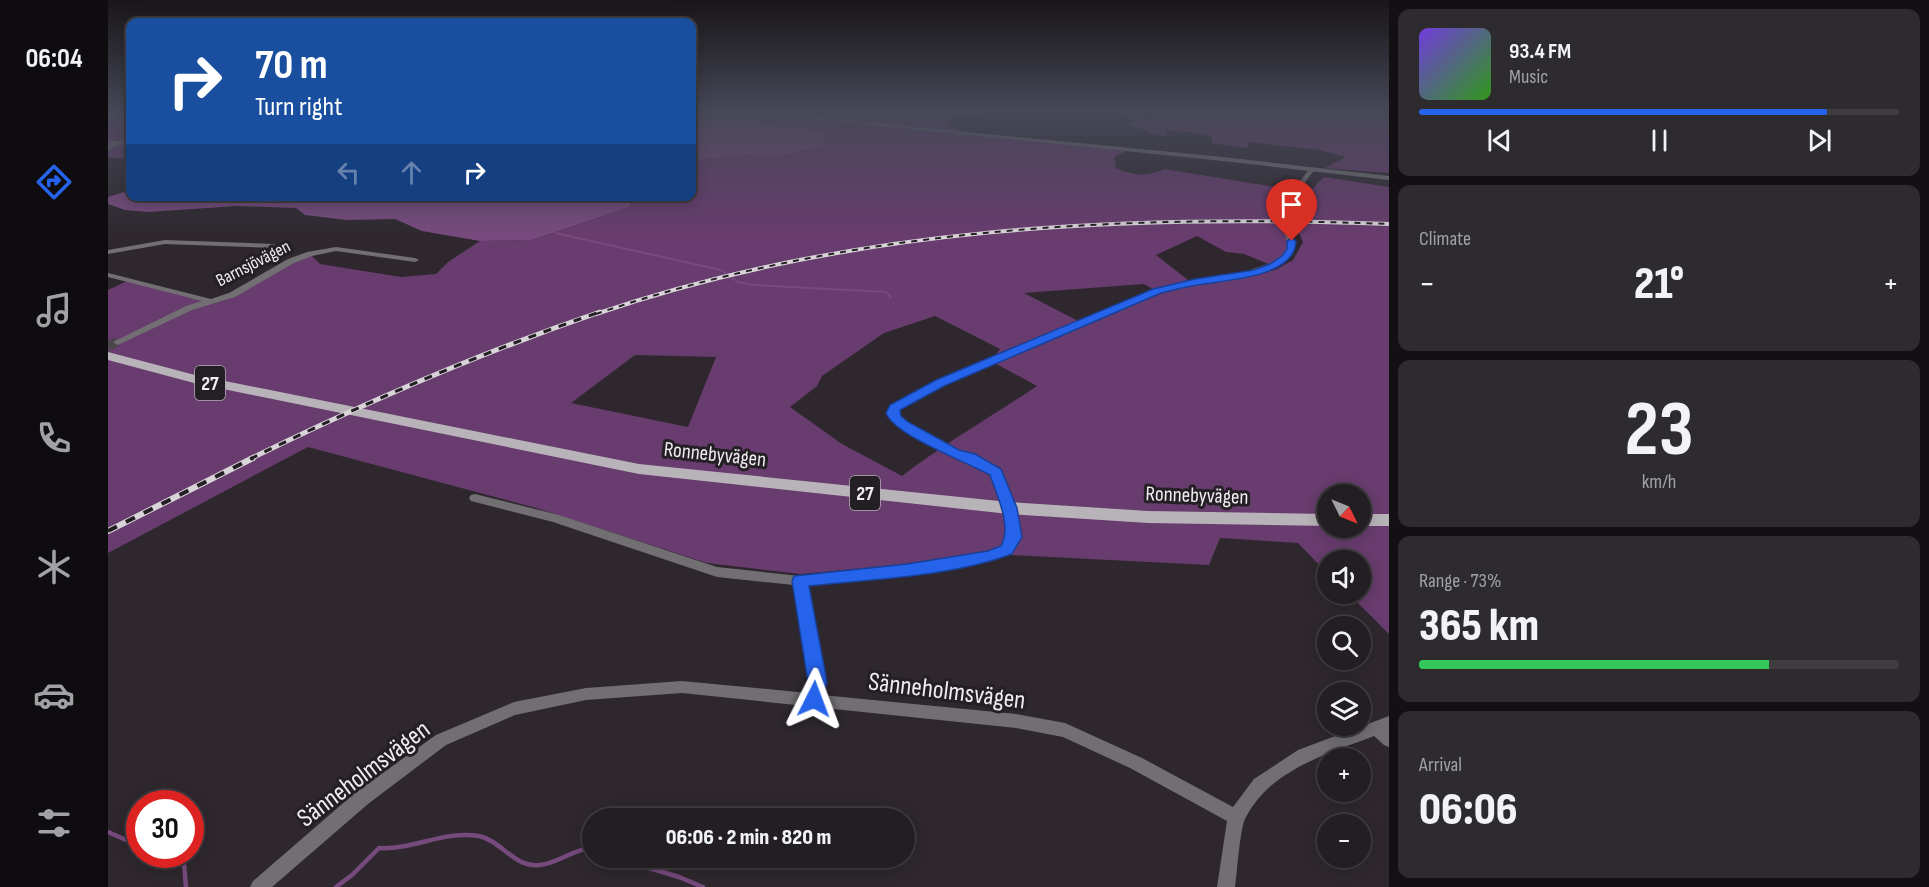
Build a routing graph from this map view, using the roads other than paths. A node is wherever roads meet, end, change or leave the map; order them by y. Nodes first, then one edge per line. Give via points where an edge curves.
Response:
1 (1157, 153) edge
2 (1312, 169) junction
3 (1389, 178) edge
4 (273, 246) dead end
5 (108, 252) edge
6 (415, 260) dead end
7 (108, 275) edge
8 (210, 301) junction
9 (117, 342) tunnel mouth
10 (108, 356) tunnel mouth
11 (475, 498) dead end
12 (1009, 508) junction
13 (1317, 520) edge
14 (1371, 520) edge
15 (1389, 520) edge
16 (800, 581) junction
17 (814, 699) junction
18 (1385, 731) edge
19 (1236, 817) junction
20 (259, 887) edge
21 (1226, 887) edge

1 - 2 street
2 - 3 street
2 - 12 street via 1282,209 1291,249 1286,258 1273,266 1157,291 940,383 895,408 895,418 903,425 996,472
4 - 5 street via 165,242
6 - 8 street, Barnsjövägen via 325,250 298,258 232,295
7 - 8 street, Barnsjövägen
8 - 9 street, Barnsjövägen
10 - 12 main road, Ronnebyvägen / 27 via 194,379 639,469
11 - 16 street via 555,518 717,572
12 - 13 main road, Ronnebyvägen / 27 via 1148,517
12 - 16 street via 1014,537 1007,550 989,557
14 - 15 main road
16 - 17 street via 818,682
17 - 19 street, Sänneholmsvägen via 1065,730
17 - 20 street, Sänneholmsvägen via 682,687 586,694 514,709 441,740 362,798
18 - 19 street via 1304,755 1260,784
19 - 21 street

